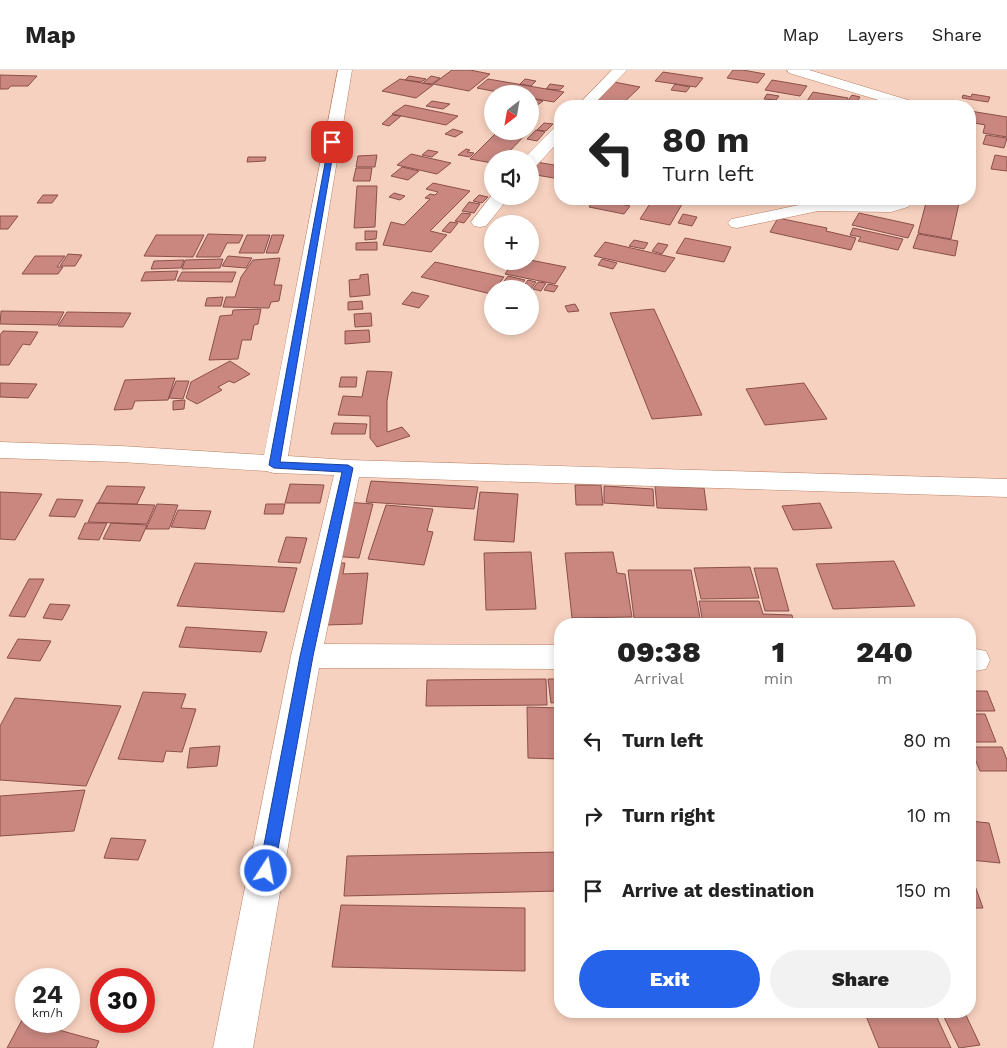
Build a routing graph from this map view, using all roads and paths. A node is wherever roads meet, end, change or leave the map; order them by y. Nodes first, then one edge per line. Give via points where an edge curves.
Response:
1 (346, 70) edge
2 (620, 70) edge
3 (794, 70) edge
4 (590, 100) edge
5 (893, 100) edge
6 (554, 137) edge
7 (539, 153) edge
8 (494, 205) edge
9 (839, 205) edge
10 (839, 205) edge
11 (896, 205) edge
12 (480, 222) dead end
13 (737, 223) dead end
14 (0, 450) edge
15 (274, 465) junction
16 (348, 468) junction
17 (1007, 488) edge
18 (306, 656) junction
19 (554, 657) edge
20 (233, 1048) edge

1 - 15 street
2 - 4 street
3 - 5 street
6 - 7 street
8 - 12 street
9 - 11 street
10 - 13 street via 818,206
14 - 15 street via 121,454
15 - 16 street
16 - 17 street
16 - 18 street
18 - 19 street
18 - 20 street

